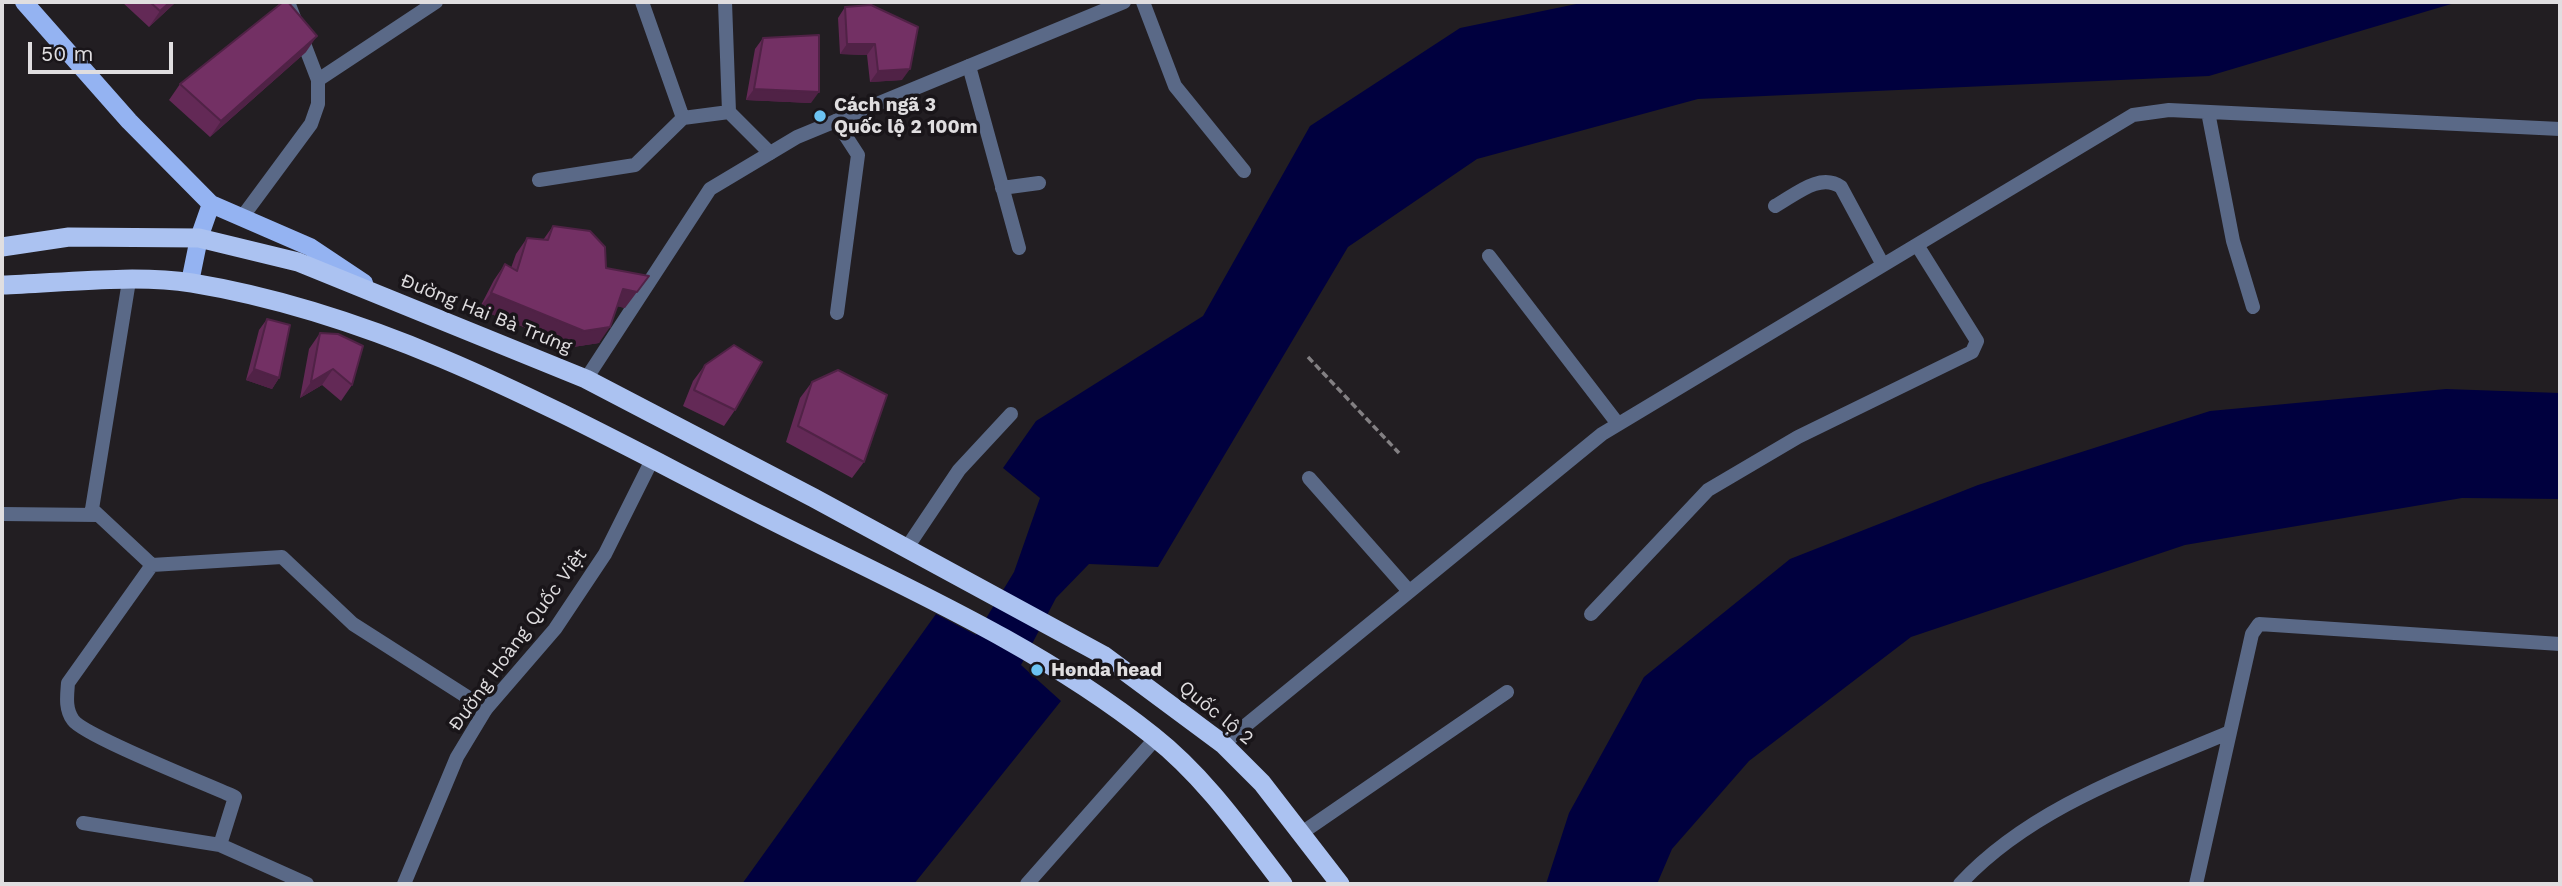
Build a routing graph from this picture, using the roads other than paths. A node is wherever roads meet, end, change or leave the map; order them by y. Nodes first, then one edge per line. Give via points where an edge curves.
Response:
1 (24, 2) edge
2 (288, 2) edge
3 (436, 2) edge
4 (642, 2) edge
5 (724, 2) edge
6 (1124, 2) edge
7 (1143, 2) edge
8 (969, 66) junction
9 (318, 80) junction
10 (729, 112) junction
11 (2208, 112) junction
12 (683, 118) junction
13 (836, 121) junction
14 (2560, 129) edge
15 (770, 153) junction
16 (1244, 171) dead end
17 (538, 180) dead end
18 (1039, 183) dead end
19 (1002, 188) junction
20 (211, 204) junction
21 (1775, 206) dead end
22 (243, 216) junction
23 (199, 238) junction
24 (1917, 245) junction
25 (2, 247) edge
26 (1018, 248) dead end
27 (1489, 256) dead end
28 (1884, 265) junction
29 (129, 281) junction
30 (190, 282) junction
31 (2, 285) edge
32 (391, 301) junction
33 (2253, 307) dead end
34 (837, 313) dead end
35 (586, 379) junction
36 (1010, 414) dead end
37 (1618, 424) junction
38 (652, 460) junction
39 (1309, 478) dead end
40 (2, 514) edge
41 (98, 515) junction
42 (912, 553) junction
43 (152, 565) junction
44 (1408, 590) junction
45 (1591, 614) dead end
46 (2560, 644) edge
47 (1507, 692) dead end
48 (486, 709) junction
49 (2230, 732) junction
50 (1156, 738) junction
51 (1223, 744) junction
52 (83, 823) dead end
53 (1303, 832) junction
54 (220, 845) junction
55 (307, 884) edge
56 (404, 884) edge
57 (1027, 884) edge
58 (1283, 884) edge
59 (1340, 884) edge
60 (1959, 884) edge
61 (2196, 884) edge

1 - 20 main road via 129,121
2 - 9 street
3 - 9 street
4 - 12 street
5 - 10 street
6 - 8 street
7 - 16 street via 1175,86
8 - 13 street
8 - 19 street
9 - 22 street via 318,104 311,124
10 - 12 street
10 - 15 street
11 - 14 street
11 - 24 street via 2156,110 2133,115
11 - 33 street via 2227,217
12 - 17 street via 635,164
13 - 15 street
13 - 34 street via 858,155
15 - 35 street via 710,189
18 - 19 street
19 - 26 street
20 - 22 main road
20 - 23 main road
21 - 28 street via 1818,182 1834,182
22 - 32 main road via 310,247
23 - 25 highway, Đường Hai Bà Trưng via 68,237
23 - 30 main road
23 - 32 highway, Đường Hai Bà Trưng via 298,262
24 - 28 street
24 - 45 street via 1977,341 1972,352 1798,437 1708,490
27 - 37 street
28 - 37 street
29 - 30 highway
29 - 31 highway
29 - 41 street via 92,509
30 - 38 highway via 298,307 405,341 561,411
32 - 35 highway, Đường Hai Bà Trưng
35 - 42 highway, Đường Hai Bà Trưng
36 - 42 street via 959,470
37 - 44 street
38 - 48 street, Đường Hoàng Quốc Việt via 605,554 555,629
38 - 50 highway via 1009,640 1065,673
39 - 44 street
40 - 41 street
41 - 43 street
42 - 51 highway, Quốc lộ 2 via 1103,655
43 - 48 street via 282,557 352,624
43 - 54 street via 68,683 66,706 74,722 110,742 235,797
44 - 51 street
46 - 49 street via 2265,622 2252,634
47 - 53 street
48 - 56 street, Đường Hoàng Quốc Việt via 457,757
49 - 60 street via 2061,808 2005,841
49 - 61 street
50 - 57 street
50 - 58 highway via 1212,792
51 - 53 highway, Quốc lộ 2
52 - 54 street
53 - 59 highway, Quốc lộ 2
54 - 55 street

